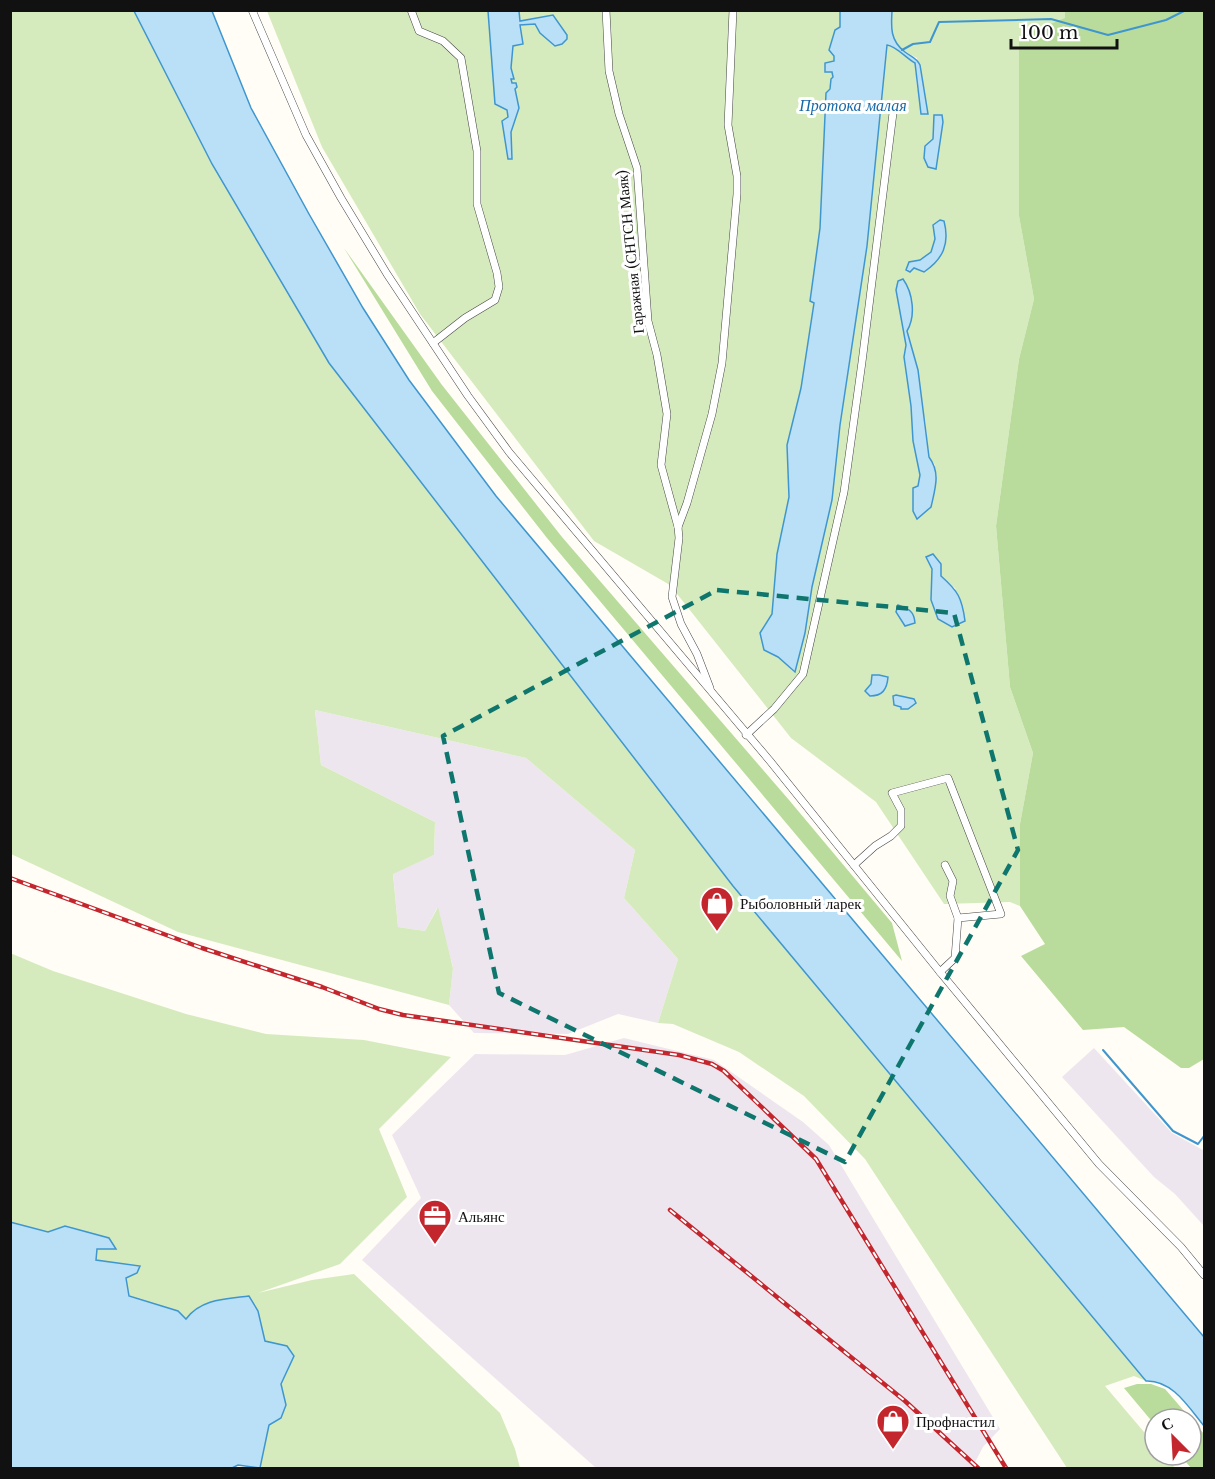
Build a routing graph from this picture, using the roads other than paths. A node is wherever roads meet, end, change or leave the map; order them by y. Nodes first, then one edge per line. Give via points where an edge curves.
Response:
1 (252, 10) edge
2 (411, 10) edge
3 (606, 10) edge
4 (733, 10) edge
5 (894, 105) dead end
6 (433, 343) junction
7 (678, 527) junction
8 (711, 693) junction
9 (746, 735) junction
10 (854, 865) junction
11 (945, 865) dead end
12 (958, 918) junction
13 (940, 972) junction
14 (1204, 1275) edge

1 - 6 street via 306,135 387,274
2 - 6 street via 419,31 443,41 461,58 477,151 477,204 499,287 495,300
3 - 7 street, Гаражная (СНТСН Маяк) via 609,71 637,168 648,321 667,414 661,465
4 - 7 street via 728,125 737,194 722,363 712,414
5 - 9 street via 843,492 802,674 774,709
6 - 8 street via 509,452
7 - 8 street via 672,597
8 - 9 street
9 - 10 street
10 - 12 street via 901,826 901,810 891,793 948,778 1001,914
10 - 13 street
11 - 12 street via 953,881 950,896
12 - 13 street via 955,958
13 - 14 street via 1099,1164

